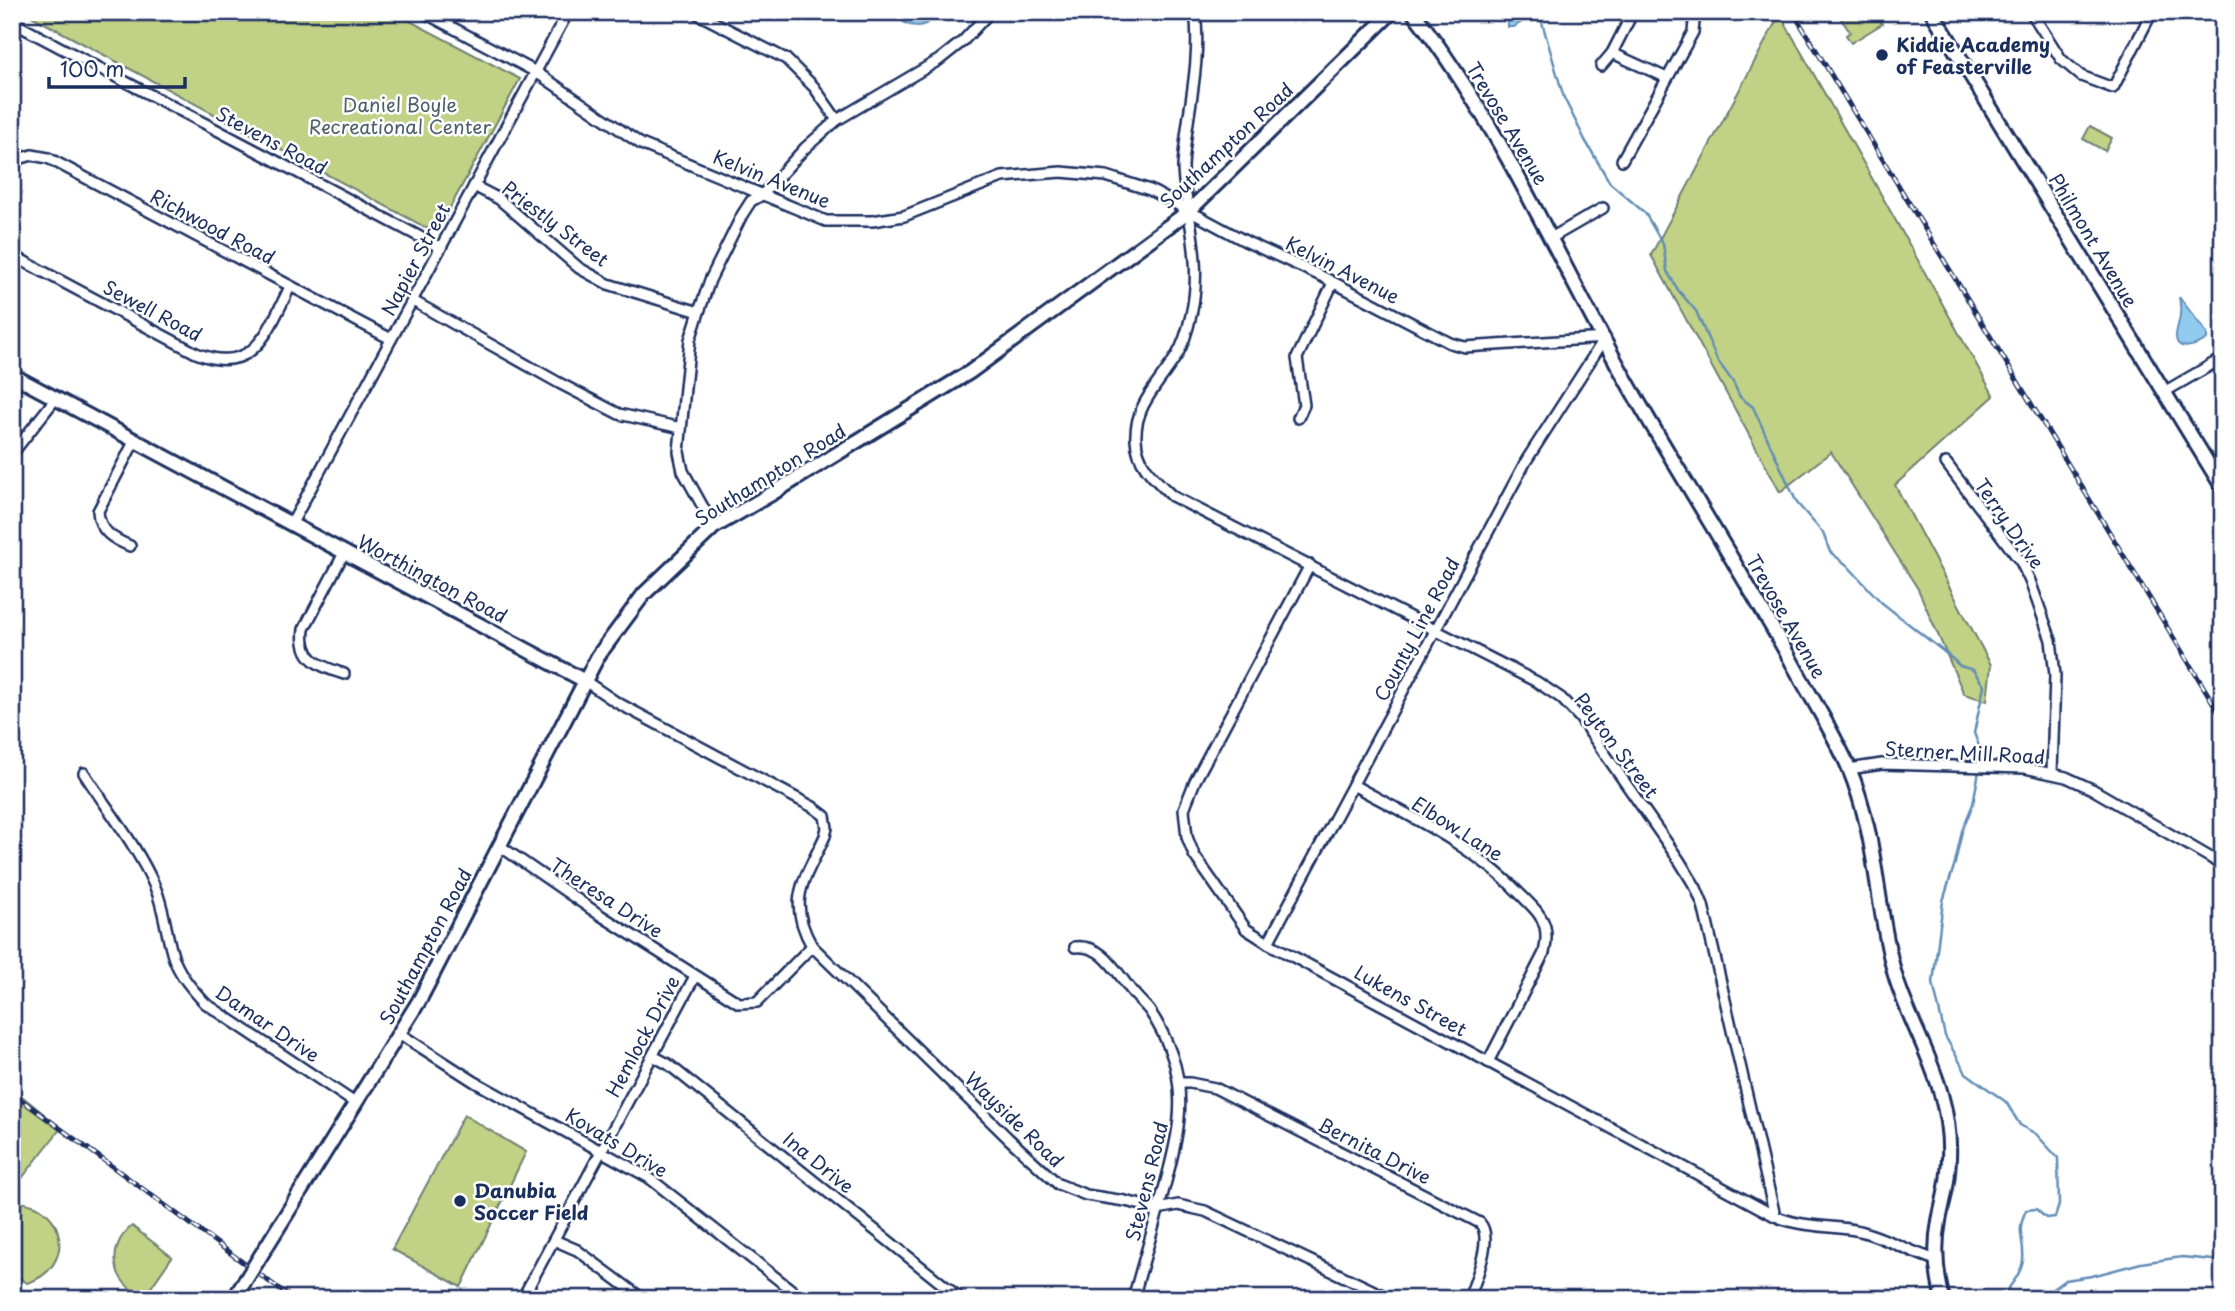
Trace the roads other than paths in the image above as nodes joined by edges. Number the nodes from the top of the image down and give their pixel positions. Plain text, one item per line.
1 (423, 12) edge
2 (568, 12) edge
3 (694, 12) edge
4 (990, 12) edge
5 (1195, 12) edge
6 (1392, 12) edge
7 (1413, 12) edge
8 (1633, 12) edge
9 (1695, 12) edge
10 (1931, 12) edge
11 (2031, 12) edge
12 (2152, 12) edge
13 (12, 22) edge
14 (1612, 53) junction
15 (1601, 66) dead end
16 (536, 72) junction
17 (1667, 78) junction
18 (837, 120) junction
19 (14, 160) edge
20 (1622, 160) dead end
21 (474, 186) junction
22 (762, 195) junction
23 (1603, 208) dead end
24 (1189, 211) junction
25 (1551, 237) junction
26 (441, 248) junction
27 (12, 255) edge
28 (1333, 283) junction
29 (290, 287) junction
30 (413, 301) junction
31 (699, 312) junction
32 (1605, 338) junction
33 (391, 339) junction
34 (2223, 358) edge
35 (12, 375) edge
36 (2164, 392) junction
37 (55, 398) junction
38 (1298, 418) dead end
39 (681, 428) junction
40 (135, 440) junction
41 (12, 454) edge
42 (1946, 463) dead end
43 (2223, 488) edge
44 (292, 523) junction
45 (714, 527) junction
46 (130, 546) dead end
47 (344, 553) junction
48 (1310, 565) junction
49 (1435, 630) junction
50 (344, 674) dead end
51 (585, 681) junction
52 (1849, 769) junction
53 (84, 773) dead end
54 (2052, 773) junction
55 (1353, 785) junction
56 (500, 846) junction
57 (2223, 867) edge
58 (1268, 943) junction
59 (812, 946) junction
60 (1075, 947) dead end
61 (695, 976) junction
62 (400, 1034) junction
63 (653, 1056) junction
64 (1488, 1062) junction
65 (1180, 1083) junction
66 (355, 1103) junction
67 (601, 1150) junction
68 (1158, 1209) junction
69 (1775, 1216) junction
70 (554, 1240) junction
71 (1936, 1259) junction
72 (237, 1294) edge
73 (522, 1299) edge
74 (643, 1299) edge
75 (803, 1299) edge
76 (961, 1299) edge
77 (1133, 1299) edge
78 (1391, 1299) edge
79 (1469, 1299) edge
80 (1943, 1299) edge

1 - 16 street, Kelvin Avenue
2 - 16 street, Napier Street
3 - 18 street
4 - 18 street
5 - 24 street
6 - 24 street, Southampton Road
7 - 25 street, Trevose Avenue
8 - 14 street
9 - 17 street
10 - 36 street, Philmont Avenue
11 - 12 street
13 - 26 street, Stevens Road
14 - 15 street
14 - 17 street
16 - 21 street, Napier Street
16 - 22 street, Kelvin Avenue
17 - 20 street
18 - 22 street
19 - 29 street, Richwood Road
21 - 26 street, Napier Street
21 - 31 street, Priestly Street
22 - 24 street, Kelvin Avenue
22 - 31 street
23 - 25 street
24 - 28 street, Kelvin Avenue
24 - 45 street, Southampton Road
24 - 48 street, Peyton Street
25 - 32 street, Trevose Avenue
26 - 30 street, Napier Street
27 - 29 street, Sewell Road
28 - 32 street, Kelvin Avenue
28 - 38 street
29 - 33 street, Richwood Road
30 - 33 street, Napier Street
30 - 39 street
31 - 39 street
32 - 49 street, County Line Road
32 - 52 street, Trevose Avenue
33 - 44 street, Napier Street
34 - 36 street
35 - 37 street, Worthington Road
36 - 43 street, Philmont Avenue
37 - 40 street, Worthington Road
37 - 41 street
39 - 45 street
40 - 44 street, Worthington Road
40 - 46 street
42 - 54 street, Terry Drive
44 - 47 street, Worthington Road
45 - 51 street, Southampton Road
47 - 50 street
47 - 51 street, Worthington Road
48 - 49 street, Peyton Street
48 - 58 street, Lukens Street
49 - 55 street, County Line Road
49 - 69 street, Peyton Street
51 - 56 street, Southampton Road
51 - 59 street, Worthington Road
52 - 54 street, Sterner Mill Road
52 - 71 street, Trevose Avenue
53 - 66 street, Damar Drive
54 - 57 street, Sterner Mill Road
55 - 58 street, County Line Road
55 - 64 street, Elbow Lane
56 - 61 street, Theresa Drive
56 - 62 street, Southampton Road
58 - 64 street, Lukens Street
59 - 61 street, Theresa Drive
59 - 68 street, Wayside Road
60 - 65 street, Stevens Road
61 - 63 street, Hemlock Drive
62 - 66 street, Southampton Road
62 - 67 street, Kovats Drive
63 - 67 street, Hemlock Drive
63 - 76 street, Ina Drive
64 - 69 street, Lukens Street
65 - 68 street, Stevens Road
65 - 79 street, Bernita Drive
66 - 72 street, Southampton Road, bridge
67 - 70 street, Hemlock Drive
67 - 75 street, Kovats Drive
68 - 77 street, Stevens Road
68 - 78 street, Wayside Road
69 - 71 street, Lukens Street
70 - 73 street, Hemlock Drive
70 - 74 street
71 - 80 street, Trevose Avenue

